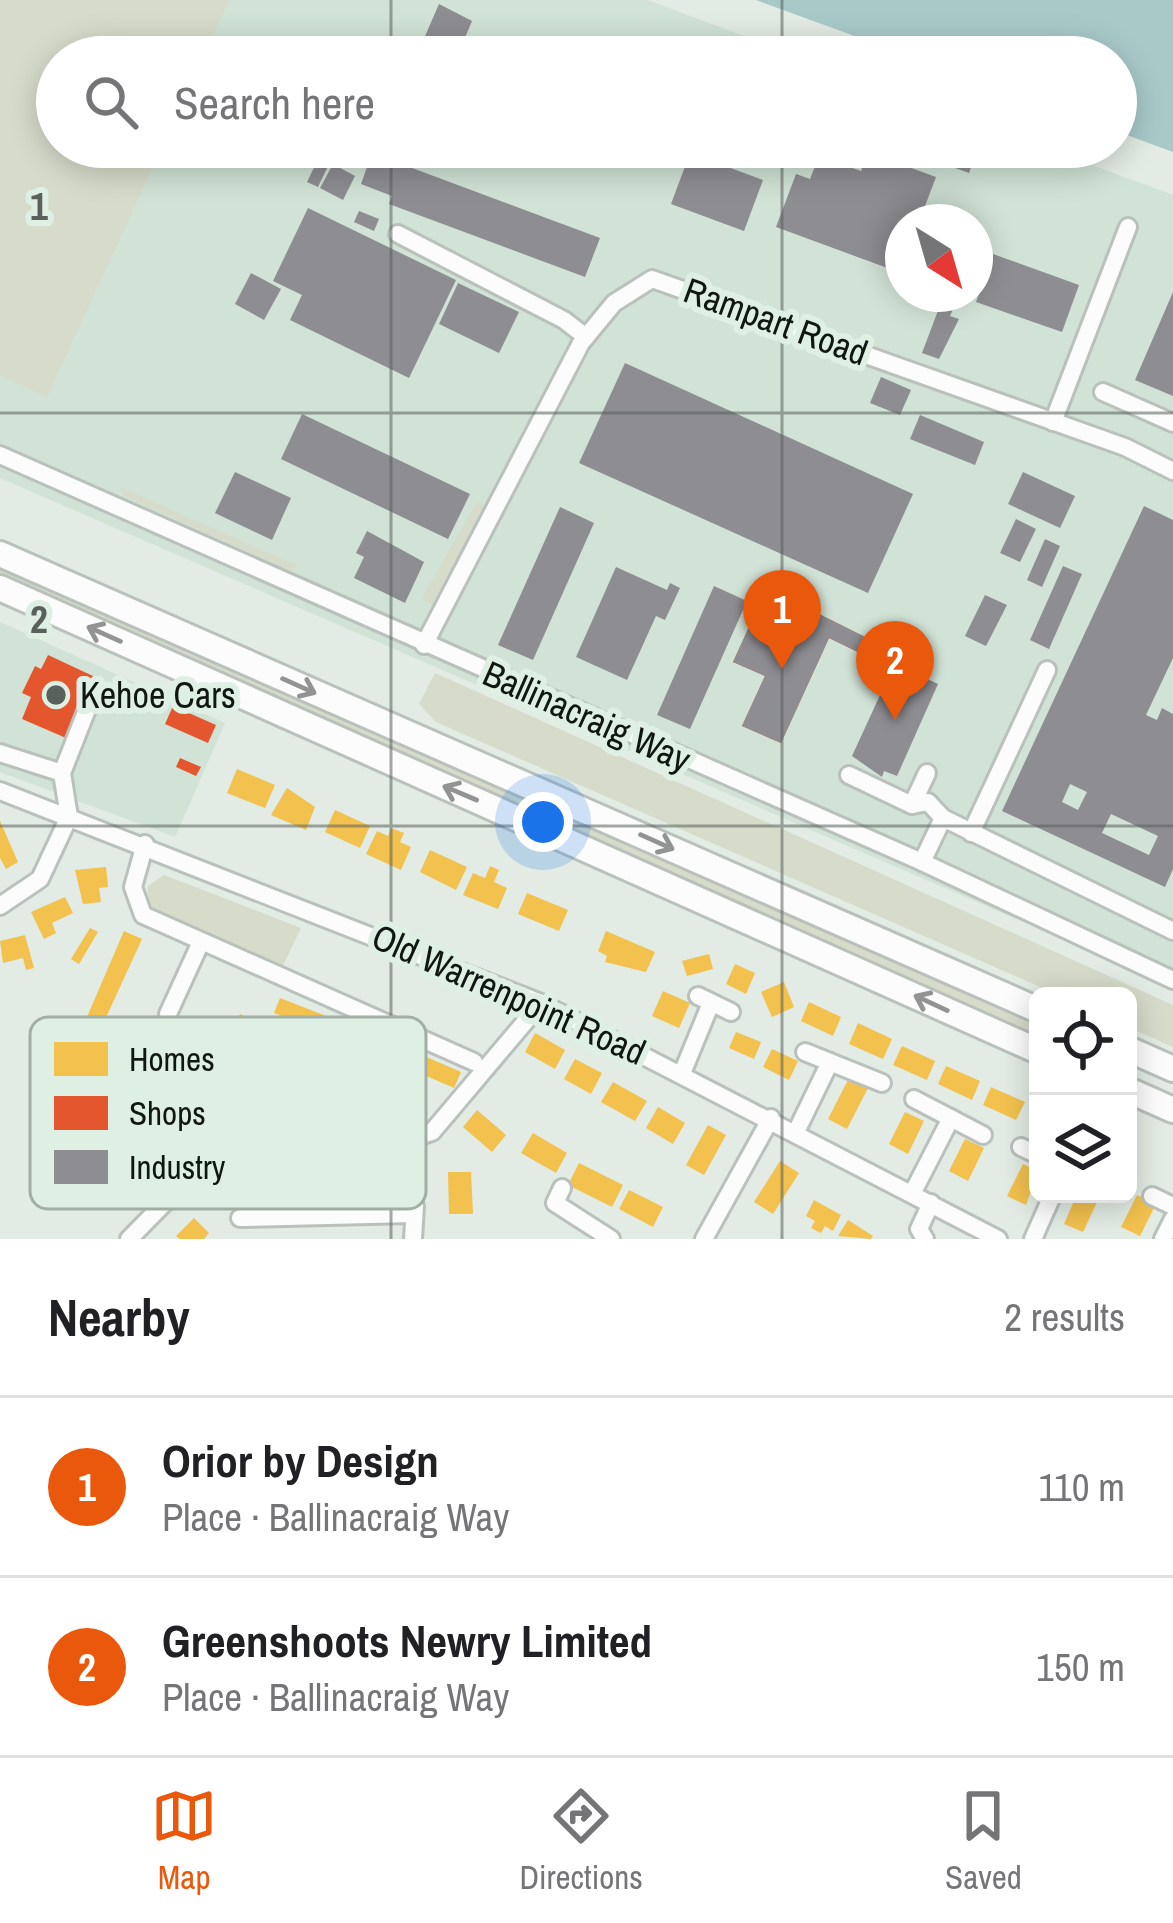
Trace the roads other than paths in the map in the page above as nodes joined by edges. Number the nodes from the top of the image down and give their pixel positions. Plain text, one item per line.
1 (1128, 227) dead end
2 (398, 234) dead end
3 (586, 337) junction
4 (1103, 392) dead end
5 (1053, 422) junction
6 (1173, 423) edge
7 (0, 455) edge
8 (1173, 471) edge
9 (0, 554) edge
10 (0, 588) edge
11 (424, 645) junction
12 (1047, 670) dead end
13 (88, 707) dead end
14 (0, 753) edge
15 (62, 772) junction
16 (927, 773) dead end
17 (849, 775) dead end
18 (0, 791) edge
19 (912, 805) junction
20 (69, 817) junction
21 (943, 818) junction
22 (971, 832) junction
23 (145, 844) junction
24 (922, 862) junction
25 (0, 906) edge
26 (1173, 931) edge
27 (200, 944) junction
28 (1173, 980) edge
29 (541, 1003) junction
30 (1029, 1006) edge
31 (731, 1012) dead end
32 (168, 1014) dead end
33 (370, 1017) edge
34 (426, 1041) edge
35 (1029, 1047) edge
36 (805, 1052) dead end
37 (1137, 1053) edge
38 (474, 1062) dead end
39 (830, 1062) junction
40 (1173, 1069) edge
41 (683, 1072) junction
42 (882, 1083) dead end
43 (1137, 1094) edge
44 (914, 1099) dead end
45 (1173, 1110) edge
46 (771, 1118) junction
47 (951, 1118) junction
48 (796, 1132) junction
49 (426, 1134) edge
50 (983, 1135) dead end
51 (562, 1188) dead end
52 (913, 1192) junction
53 (1151, 1196) dead end
54 (931, 1203) junction
55 (1050, 1203) edge
56 (1173, 1206) edge
57 (158, 1209) edge
58 (240, 1218) dead end
59 (1173, 1220) edge
60 (129, 1239) edge
61 (413, 1239) edge
62 (611, 1239) edge
63 (704, 1239) edge
64 (925, 1239) edge
65 (998, 1239) edge
66 (1033, 1239) edge
67 (1163, 1239) edge

1 - 5 street
2 - 3 street
3 - 5 street, Rampart Road
3 - 11 street, Rampart Road
4 - 6 street
5 - 8 street, Rampart Road
7 - 11 street, Ballinacraig Way
9 -> 30 highway
35 -> 10 highway
11 - 24 street, Ballinacraig Way
12 - 22 street
13 - 15 street
14 - 15 street
15 - 20 street
16 - 19 street
17 - 19 street
18 - 20 street, Old Warrenpoint Road
19 - 21 street
20 - 23 street, Old Warrenpoint Road
20 - 25 street
21 - 22 street
21 - 24 street
22 - 26 street
23 - 27 street
23 - 29 street, Old Warrenpoint Road
24 - 28 street, Ballinacraig Way
27 - 32 street
27 - 33 street
29 - 41 street, Old Warrenpoint Road
29 - 49 street
31 - 41 street
34 - 38 street
36 - 39 street
37 - 40 highway
39 - 42 street
39 - 48 street
41 - 46 street, Old Warrenpoint Road
43 - 45 highway
44 - 47 street
46 - 48 street, Old Warrenpoint Road
46 - 63 street
47 - 50 street
47 - 52 street
48 - 52 street, Old Warrenpoint Road
51 - 62 street
52 - 54 street, Old Warrenpoint Road
53 - 56 street
54 - 64 street
54 - 65 street, Old Warrenpoint Road
55 - 66 street
57 - 60 street
58 - 61 street
59 - 67 street

